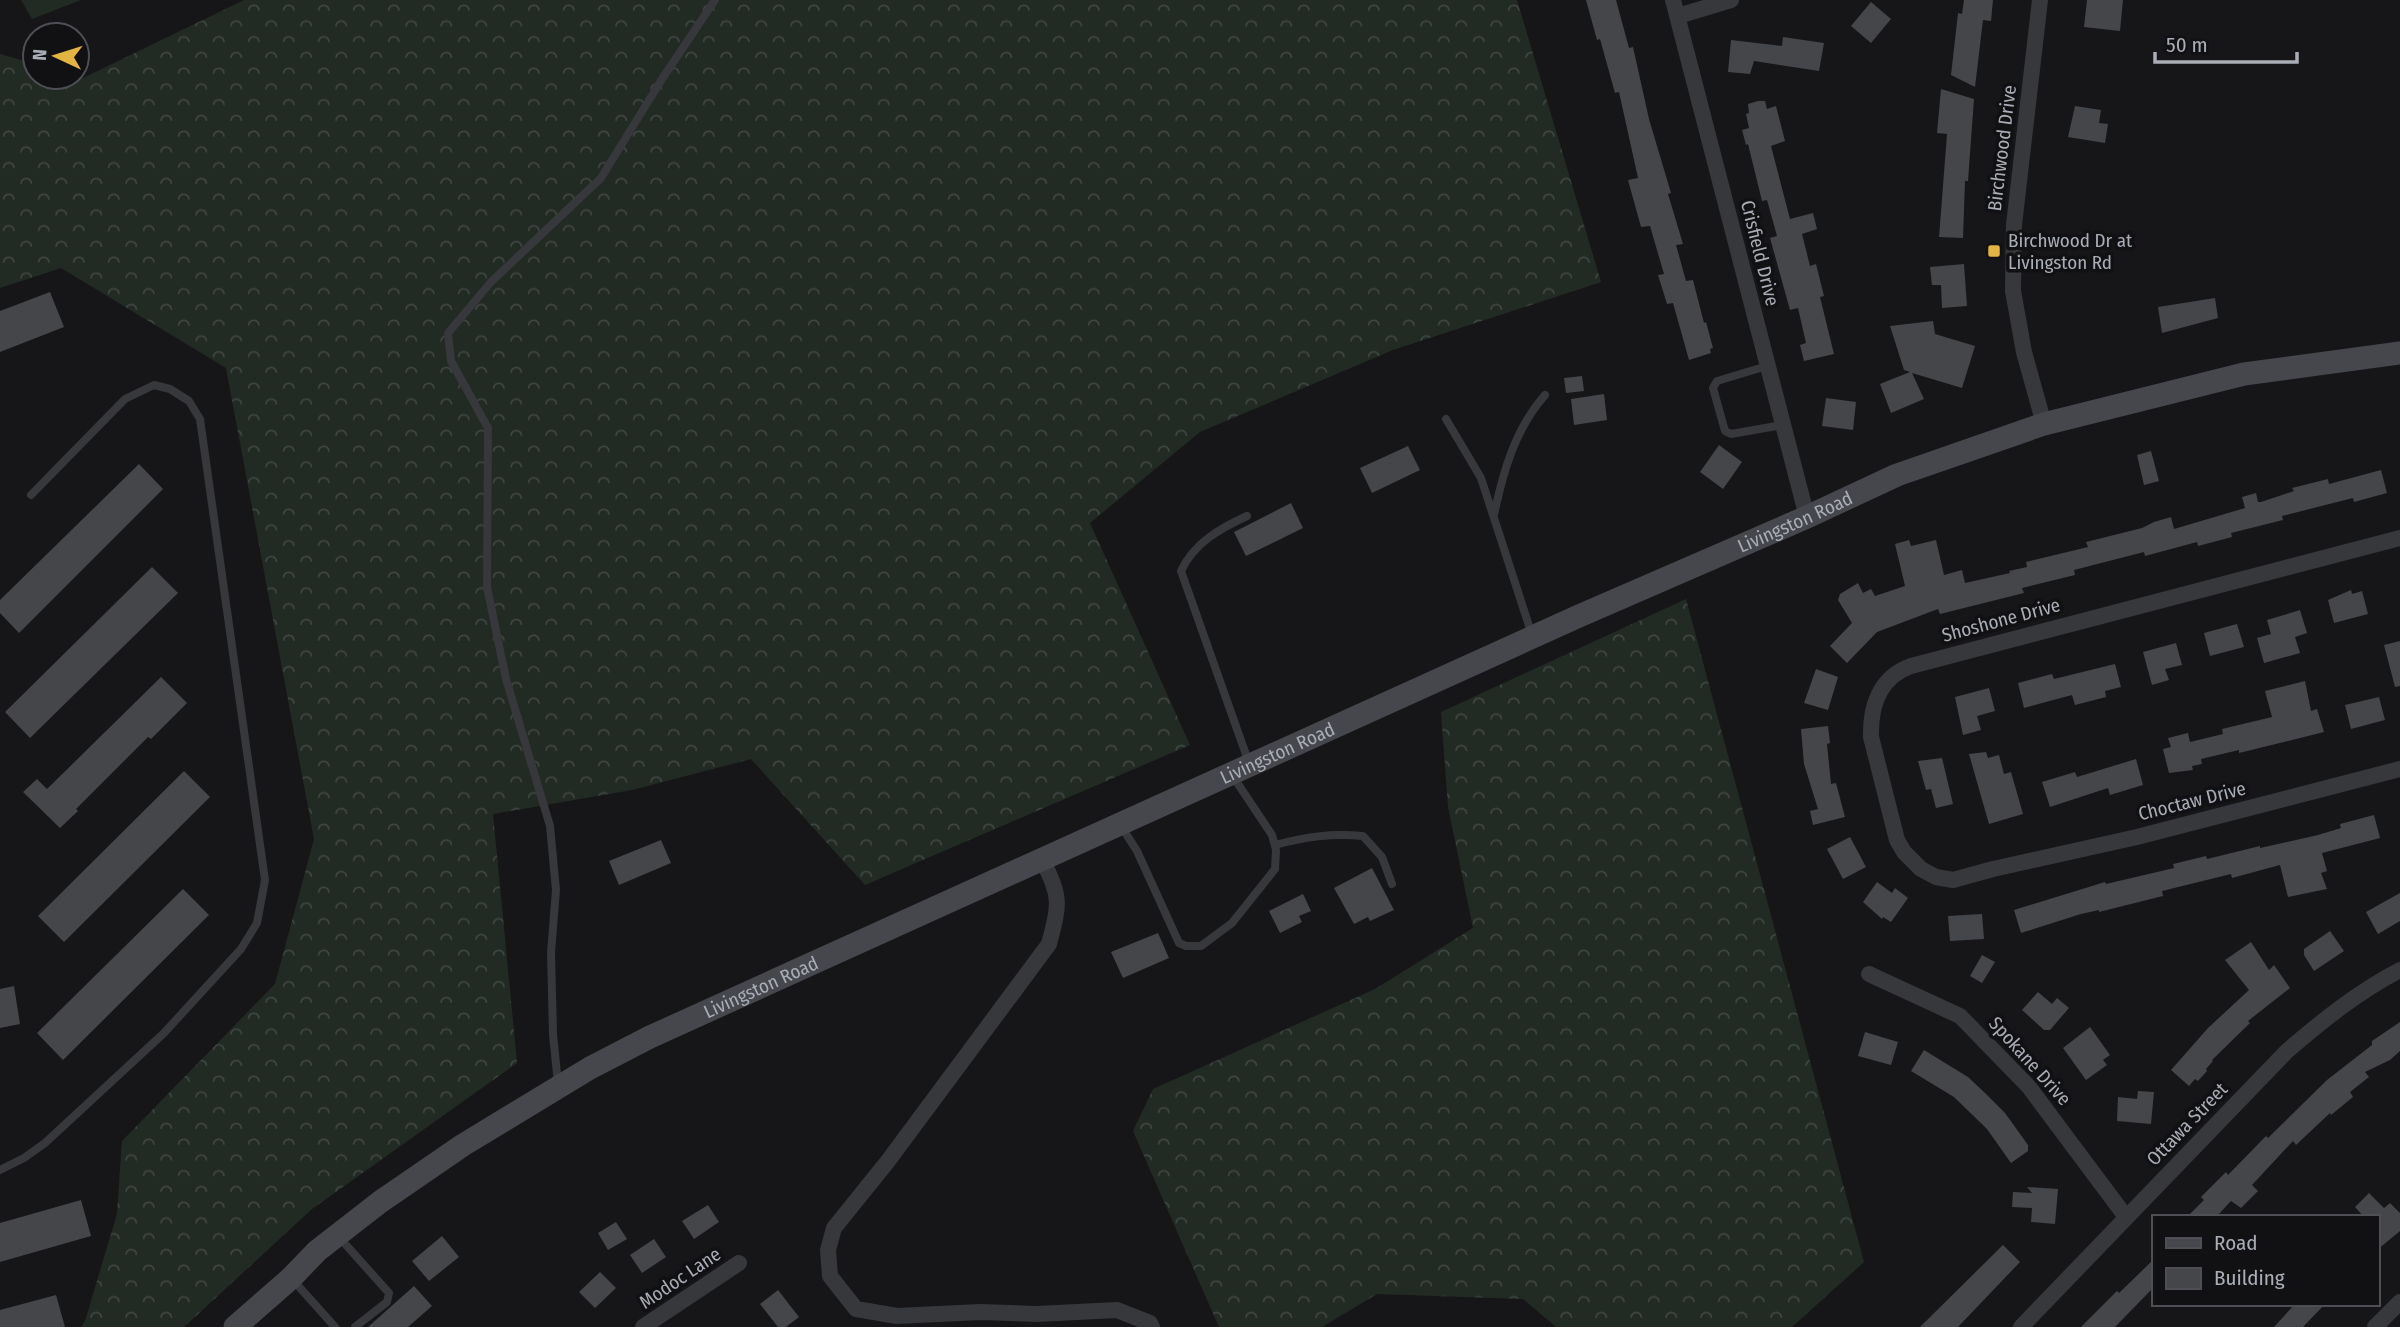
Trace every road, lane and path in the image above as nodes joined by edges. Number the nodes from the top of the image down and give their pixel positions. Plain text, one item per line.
1 (715, 0) edge
2 (1673, 0) edge
3 (1731, 0) edge
4 (2040, 0) edge
5 (1678, 16) junction
6 (2400, 353) edge
7 (1768, 366) junction
8 (1545, 395) dead end
9 (1446, 419) dead end
10 (2044, 424) junction
11 (1782, 425) junction
12 (31, 495) dead end
13 (1247, 516) dead end
14 (1807, 517) junction
15 (1494, 518) junction
16 (2400, 538) edge
17 (1533, 638) junction
18 (2400, 769) edge
19 (1241, 770) junction
20 (1119, 824) junction
21 (1275, 845) junction
22 (1041, 859) junction
23 (1993, 869) joint
24 (1392, 884) dead end
25 (2400, 970) edge
26 (1869, 974) dead end
27 (559, 1087) junction
28 (0, 1170) edge
29 (2126, 1217) junction
30 (338, 1236) junction
31 (739, 1263) dead end
32 (291, 1278) junction
33 (2400, 1302) edge
34 (1062, 1320) edge
35 (247, 1323) edge
36 (335, 1327) edge
37 (355, 1327) edge
38 (643, 1327) edge
39 (1152, 1327) edge
40 (2021, 1327) edge
41 (2375, 1327) edge

1 - 27 lane
2 - 5 street, Crisfield Drive
3 - 5 street
4 - 10 street, Birchwood Drive
5 - 7 street, Crisfield Drive
6 - 10 main road, Livingston Road
7 - 11 street, Crisfield Drive
7 - 11 lane
8 - 15 lane
9 - 15 lane
10 - 14 main road, Livingston Road
11 - 14 street, Crisfield Drive
12 - 28 lane
13 - 19 lane
14 - 17 main road, Livingston Road
15 - 17 lane
16 - 23 street, Shoshone Drive
17 - 19 main road, Livingston Road
18 - 23 street, Choctaw Drive
19 - 20 main road, Livingston Road
19 - 21 lane
20 - 21 lane
20 - 22 main road, Livingston Road
21 - 24 lane
22 - 27 main road, Livingston Road
22 - 34 street
25 - 29 street, Ottawa Street
26 - 29 street, Spokane Drive
27 - 30 main road, Livingston Road
29 - 40 street, Ottawa Street
30 - 32 main road, Livingston Road
30 - 37 lane
31 - 38 street, Modoc Lane
32 - 35 main road, Livingston Road
32 - 36 lane
33 - 41 street
34 - 39 street

